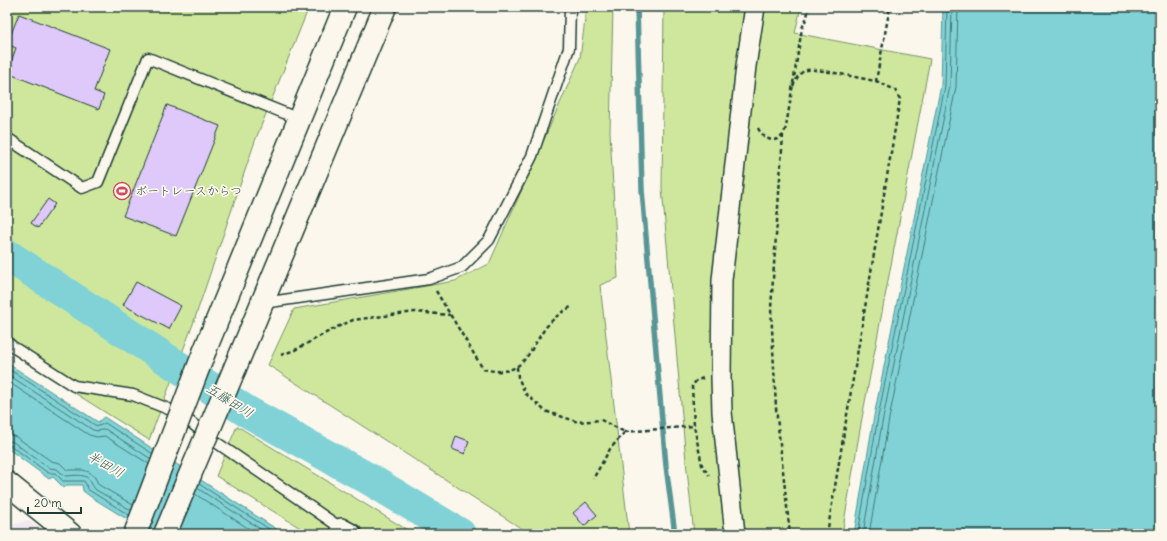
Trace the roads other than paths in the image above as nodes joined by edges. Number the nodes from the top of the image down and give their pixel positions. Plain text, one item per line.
1 (345, 7) edge
2 (385, 7) edge
3 (570, 7) edge
4 (755, 7) edge
5 (299, 119) junction
6 (7, 138) edge
7 (263, 303) junction
8 (7, 342) edge
9 (181, 414) junction
10 (207, 436) junction
11 (7, 482) edge
12 (346, 531) edge
13 (70, 534) edge
14 (135, 534) edge
15 (165, 534) edge
16 (735, 534) edge

1 - 5 street
2 - 7 street
3 - 7 lane
4 - 16 street
5 - 6 lane
5 - 9 street, bridge
7 - 10 street, bridge
8 - 9 lane
9 - 10 lane
9 - 14 street, bridge
10 - 12 lane
10 - 15 street, bridge
11 - 13 street

